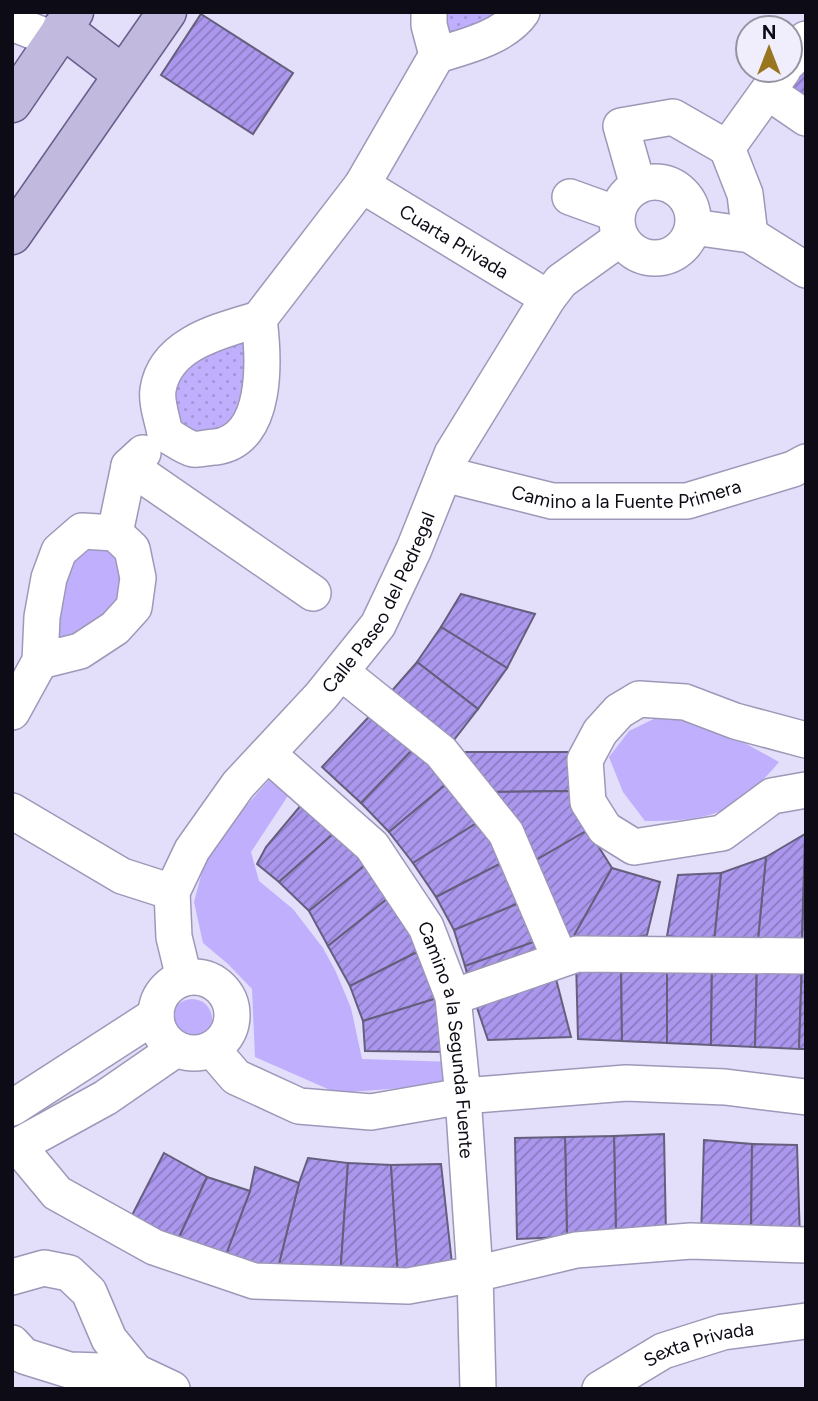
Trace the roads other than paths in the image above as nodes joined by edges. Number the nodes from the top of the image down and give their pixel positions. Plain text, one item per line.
1 (167, 12) edge
2 (429, 12) edge
3 (522, 12) edge
4 (12, 23) edge
5 (64, 23) edge
6 (437, 55) junction
7 (122, 74) junction
8 (774, 84) edge
9 (778, 84) edge
10 (12, 103) edge
11 (806, 118) edge
12 (727, 148) junction
13 (362, 185) junction
14 (638, 186) junction
15 (570, 197) dead end
16 (619, 226) junction
17 (693, 227) junction
18 (12, 235) edge
19 (750, 235) junction
20 (806, 270) edge
21 (548, 298) junction
22 (259, 319) junction
23 (165, 434) junction
24 (806, 462) edge
25 (129, 466) junction
26 (444, 474) junction
27 (115, 533) junction
28 (313, 593) dead end
29 (40, 661) junction
30 (341, 671) junction
31 (12, 712) edge
32 (806, 740) edge
33 (268, 754) junction
34 (806, 790) edge
35 (12, 811) edge
36 (173, 892) junction
37 (806, 956) edge
38 (560, 958) junction
39 (184, 978) junction
40 (453, 997) junction
41 (156, 1015) junction
42 (176, 1049) junction
43 (212, 1049) junction
44 (86, 1061) junction
45 (463, 1096) junction
46 (806, 1097) edge
47 (105, 1098) junction
48 (12, 1108) edge
49 (15, 1147) edge
50 (806, 1245) edge
51 (474, 1274) junction
52 (12, 1277) edge
53 (806, 1321) edge
54 (12, 1343) edge
55 (136, 1372) junction
56 (172, 1389) edge
57 (478, 1389) edge
58 (600, 1389) edge

1 - 7 main road
2 - 6 street
3 - 6 street
4 - 5 street
5 - 7 main road
5 - 10 main road
6 - 13 street
7 - 18 main road
8 - 12 street
9 - 11 street
12 - 14 street
12 - 19 street
13 - 21 street, Cuarta Privada
13 - 22 street
14 - 16 street
14 - 17 street
15 - 16 street
16 - 17 street
16 - 21 street, Calle Paseo del Pedregal
17 - 19 street
19 - 20 street
21 - 26 street, Calle Paseo del Pedregal
22 - 23 street
22 - 23 street
23 - 25 street
24 - 26 street, Camino a la Fuente Primera
25 - 27 street
25 - 28 street
26 - 30 street, Calle Paseo del Pedregal
27 - 29 street
27 - 29 street
29 - 31 street
30 - 33 street, Calle Paseo del Pedregal
30 - 38 street
32 - 34 street
33 - 36 street, Calle Paseo del Pedregal
33 - 40 street, Camino a la Segunda Fuente
35 - 36 street
36 - 39 street, Calle Paseo del Pedregal
37 - 38 street
38 - 40 street
39 - 41 street
39 - 43 street
40 - 45 street, Camino a la Segunda Fuente
41 - 42 street
41 - 44 street
42 - 43 street
42 - 47 street
43 - 45 street
44 - 47 street
44 - 48 street
45 - 46 street
45 - 51 street, Camino a la Segunda Fuente
47 - 49 street
49 - 51 street
50 - 51 street
51 - 57 street, Camino a la Segunda Fuente
52 - 55 street
53 - 58 street, Sexta Privada
54 - 55 street
55 - 56 street

